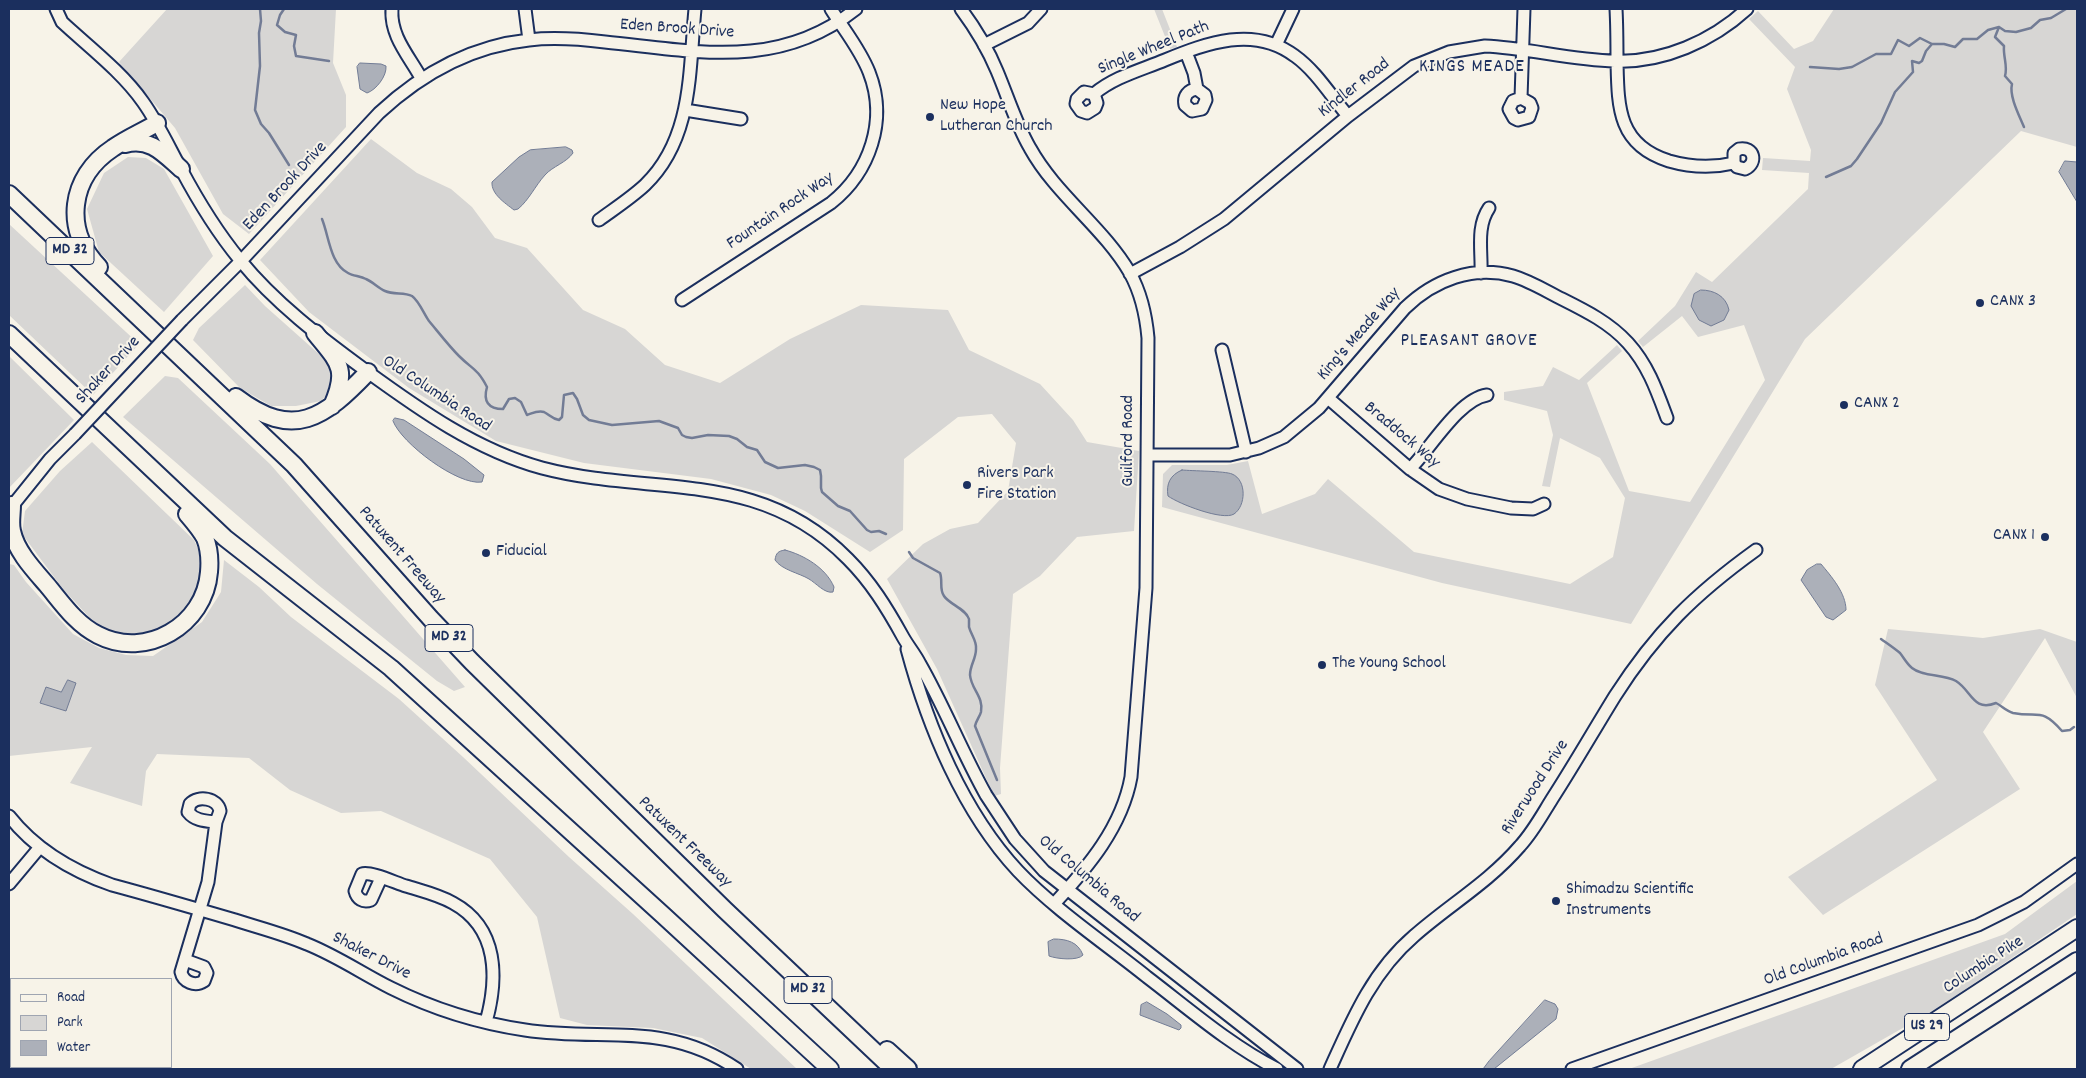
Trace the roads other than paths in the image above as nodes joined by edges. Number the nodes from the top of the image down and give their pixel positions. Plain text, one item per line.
1 (45, 9) edge
2 (56, 9) edge
3 (392, 9) edge
4 (525, 9) edge
5 (695, 9) edge
6 (831, 9) edge
7 (856, 9) edge
8 (961, 9) edge
9 (1041, 9) edge
10 (1293, 9) edge
11 (1524, 9) edge
12 (1616, 9) edge
13 (1747, 9) edge
14 (839, 21) junction
15 (529, 40) junction
16 (984, 45) junction
17 (1276, 45) junction
18 (691, 50) junction
19 (1523, 50) junction
20 (1186, 52) junction
21 (1617, 62) junction
22 (421, 78) junction
23 (1197, 89) dead end
24 (1094, 94) dead end
25 (1521, 98) dead end
26 (684, 110) junction
27 (1348, 116) junction
28 (740, 119) dead end
29 (157, 123) junction
30 (113, 148) junction
31 (1734, 163) dead end
32 (181, 169) junction
33 (9, 194) edge
34 (1489, 208) dead end
35 (599, 220) dead end
36 (241, 261) junction
37 (1481, 272) junction
38 (1130, 274) junction
39 (682, 300) dead end
40 (131, 308) junction
41 (315, 333) junction
42 (9, 334) edge
43 (9, 348) edge
44 (1222, 350) dead end
45 (182, 357) junction
46 (368, 372) junction
47 (1486, 395) dead end
48 (1328, 398) junction
49 (331, 408) junction
50 (89, 412) junction
51 (1667, 418) dead end
52 (124, 443) junction
53 (1246, 452) junction
54 (1148, 455) junction
55 (1410, 469) junction
56 (1544, 504) dead end
57 (10, 507) edge
58 (1756, 550) dead end
59 (9, 551) edge
60 (35, 571) junction
61 (904, 638) junction
62 (9, 816) edge
63 (216, 822) dead end
64 (40, 847) junction
65 (2077, 864) edge
66 (381, 878) dead end
67 (9, 884) edge
68 (1067, 890) junction
69 (1054, 904) junction
70 (200, 909) junction
71 (725, 910) junction
72 (664, 916) junction
73 (2077, 928) edge
74 (185, 960) dead end
75 (2077, 960) edge
76 (1991, 985) junction
77 (2007, 1006) junction
78 (486, 1022) junction
79 (737, 1069) edge
80 (815, 1069) edge
81 (830, 1069) edge
82 (893, 1069) edge
83 (908, 1069) edge
84 (1277, 1069) edge
85 (1297, 1069) edge
86 (1330, 1069) edge
87 (1572, 1069) edge
88 (1850, 1069) edge
89 (1862, 1069) edge
90 (1910, 1069) edge
91 (1926, 1069) edge

1 - 2 street, Old Columbia Road
2 - 29 street, Old Columbia Road
3 - 22 street
4 - 15 street
5 - 18 street
6 - 14 street, Fountain Rock Way
7 - 14 street, Eden Brook Drive
8 - 16 street, Guilford Road
9 - 16 street
10 - 17 street
11 - 19 street
12 - 21 street
13 - 21 street, Kindler Road
14 - 18 street, Eden Brook Drive
14 - 39 street, Fountain Rock Way
15 - 18 street, Eden Brook Drive
15 - 22 street, Eden Brook Drive
16 - 38 street, Guilford Road
17 - 20 street, Single Wheel Path
17 - 27 street, Single Wheel Path
18 - 26 street
19 - 21 street, Kindler Road
19 - 25 street
19 - 27 street, Kindler Road
20 - 23 street
20 - 24 street, Single Wheel Path
21 - 31 street
22 - 36 street, Eden Brook Drive
26 - 28 street
26 - 35 street
27 - 38 street, Kindler Road
29 - 30 highway
29 - 32 street, Old Columbia Road
30 - 32 highway
30 - 40 highway
32 - 36 street, Old Columbia Road
33 - 40 highway, Patuxent Freeway / MD 32
34 - 37 street
36 - 41 street, Old Columbia Road
36 - 57 street, Shaker Drive, bridge
37 - 48 street, King's Meade Way
37 - 51 street, King's Meade Way
38 - 54 street, Guilford Road
40 - 45 highway, Patuxent Freeway / MD 32
41 - 46 street, Old Columbia Road
41 - 49 highway
42 - 50 highway, MD 32
43 - 50 highway
44 - 53 street
45 - 49 highway
45 - 71 highway, Patuxent Freeway / MD 32
46 - 49 highway
46 - 61 street, Old Columbia Road
47 - 55 street
48 - 53 street, King's Meade Way
48 - 55 street, Braddock Way
50 - 52 highway, MD 32
52 - 60 highway
52 - 72 highway, MD 32
53 - 54 street, King's Meade Way
54 - 68 street, Guilford Road
55 - 56 street, Braddock Way
57 - 60 highway
58 - 86 street, Riverwood Drive
59 - 60 highway
61 - 68 street, Old Columbia Road
61 - 69 street, Old Columbia Road
62 - 64 street, Shaker Drive
63 - 70 street
64 - 67 street
64 - 70 street, Shaker Drive
65 - 87 street, Old Columbia Road
66 - 78 street
68 - 69 street, Guilford Road
68 - 85 street, Old Columbia Road
69 - 84 street, Old Columbia Road
70 - 74 street
70 - 78 street, Shaker Drive
71 - 82 highway, Patuxent Freeway / MD 32
71 - 83 highway
72 - 80 highway
72 - 81 highway, MD 32
73 - 76 highway, Columbia Pike / US 29
75 - 77 highway, US 29
76 - 88 highway
76 - 89 highway, Columbia Pike / US 29
77 - 90 highway, US 29
77 - 91 highway
78 - 79 street, Shaker Drive

